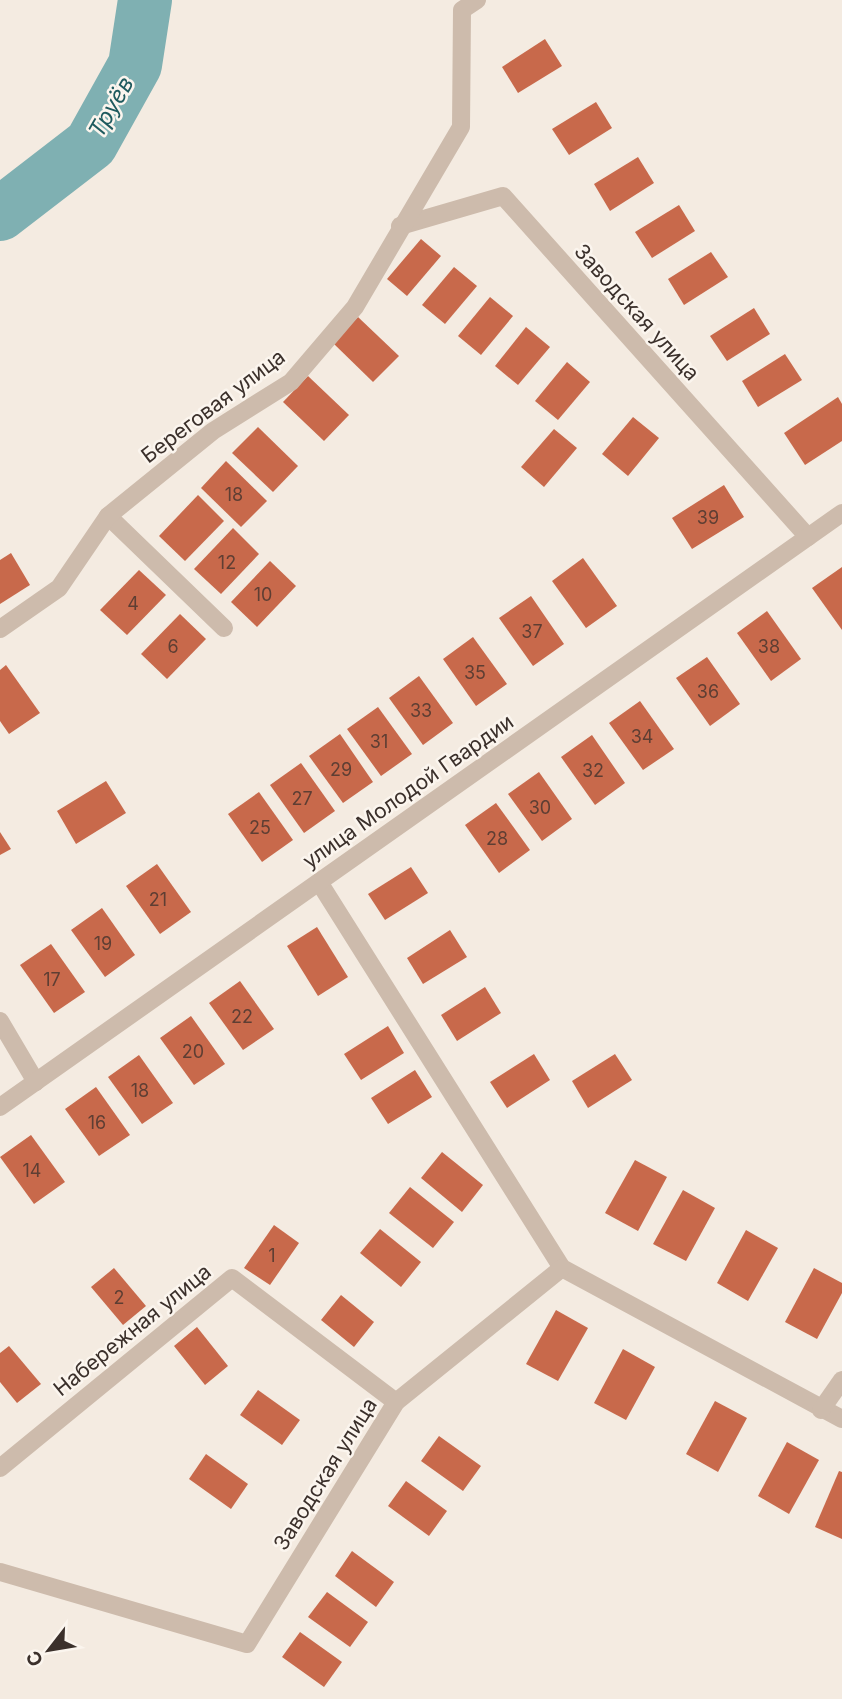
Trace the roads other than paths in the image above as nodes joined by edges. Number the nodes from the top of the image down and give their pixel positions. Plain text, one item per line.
1 (477, 0) edge
2 (400, 226) junction
3 (842, 513) edge
4 (108, 516) junction
5 (808, 537) junction
6 (224, 628) dead end
7 (0, 629) edge
8 (320, 882) junction
9 (0, 1021) edge
10 (36, 1082) junction
11 (0, 1107) edge
12 (562, 1268) junction
13 (842, 1380) edge
14 (396, 1402) junction
15 (821, 1410) junction
16 (842, 1419) edge
17 (0, 1468) edge
18 (0, 1572) edge

1 - 2 street, Береговая улица
2 - 4 street, Береговая улица
2 - 5 street, Заводская улица
3 - 5 street, улица Молодой Гвардии
4 - 6 street
4 - 7 street, Береговая улица
5 - 8 street, улица Молодой Гвардии
8 - 10 street, улица Молодой Гвардии
8 - 12 street
9 - 10 street
10 - 11 street, улица Молодой Гвардии
12 - 14 street, Заводская улица
12 - 15 street
13 - 15 street
14 - 17 street, Набережная улица
14 - 18 street, Заводская улица
15 - 16 street

